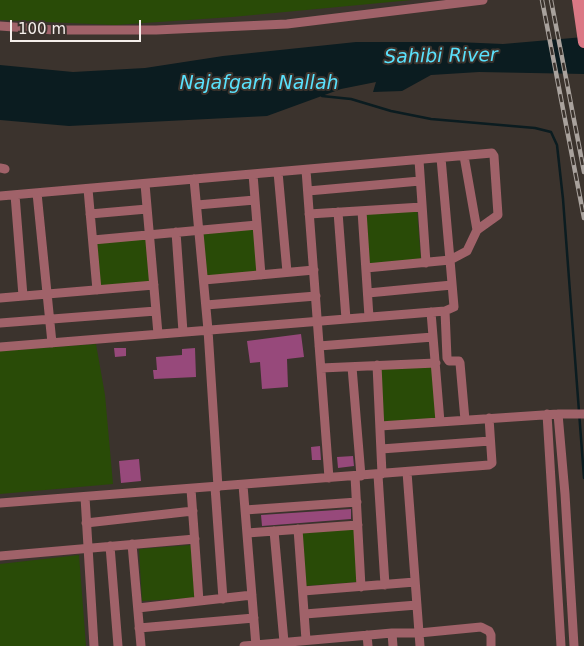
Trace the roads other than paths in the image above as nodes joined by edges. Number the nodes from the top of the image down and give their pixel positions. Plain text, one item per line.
1 (483, 0) edge
2 (578, 0) edge
3 (0, 26) edge
4 (584, 42) edge
5 (464, 156) junction
6 (441, 158) junction
7 (419, 160) junction
8 (306, 170) junction
9 (278, 172) junction
10 (253, 174) junction
11 (194, 179) junction
12 (420, 181) junction
13 (145, 184) junction
14 (88, 188) junction
15 (308, 191) junction
16 (37, 193) junction
17 (15, 195) junction
18 (0, 196) edge
19 (255, 200) junction
20 (197, 205) junction
21 (422, 206) junction
22 (147, 209) junction
23 (362, 211) junction
24 (338, 212) junction
25 (90, 214) junction
26 (309, 214) junction
27 (257, 225) junction
28 (199, 230) junction
29 (477, 230) junction
30 (176, 232) junction
31 (149, 235) junction
32 (93, 240) junction
33 (450, 260) junction
34 (426, 263) junction
35 (366, 268) junction
36 (314, 270) junction
37 (287, 272) junction
38 (261, 275) junction
39 (204, 280) junction
40 (154, 285) junction
41 (452, 286) junction
42 (97, 290) junction
43 (368, 293) junction
44 (47, 294) junction
45 (23, 296) junction
46 (316, 296) junction
47 (0, 298) edge
48 (206, 305) junction
49 (156, 311) junction
50 (445, 311) junction
51 (431, 312) junction
52 (370, 317) junction
53 (50, 319) junction
54 (346, 319) junction
55 (318, 321) junction
56 (0, 322) edge
57 (208, 330) junction
58 (183, 332) junction
59 (158, 334) junction
60 (433, 337) junction
61 (52, 343) junction
62 (319, 346) junction
63 (0, 347) edge
64 (436, 363) junction
65 (377, 366) junction
66 (352, 367) junction
67 (321, 368) junction
68 (562, 413) junction
69 (546, 414) junction
70 (584, 414) edge
71 (489, 418) junction
72 (465, 420) junction
73 (440, 422) junction
74 (380, 426) junction
75 (490, 441) junction
76 (381, 449) junction
77 (407, 472) junction
78 (380, 474) junction
79 (358, 476) junction
80 (329, 478) junction
81 (243, 485) junction
82 (216, 487) junction
83 (191, 488) junction
84 (85, 497) junction
85 (356, 502) junction
86 (0, 503) edge
87 (245, 510) junction
88 (193, 511) junction
89 (86, 522) junction
90 (358, 525) junction
91 (298, 529) junction
92 (274, 531) junction
93 (247, 533) junction
94 (195, 539) junction
95 (132, 544) junction
96 (110, 546) junction
97 (88, 548) junction
98 (0, 556) edge
99 (415, 582) junction
100 (385, 585) junction
101 (361, 587) junction
102 (303, 591) junction
103 (252, 595) junction
104 (223, 599) junction
105 (199, 601) junction
106 (416, 605) junction
107 (138, 608) junction
108 (305, 614) junction
109 (254, 618) junction
110 (139, 628) junction
111 (392, 633) junction
112 (419, 633) junction
113 (367, 635) junction
114 (306, 640) junction
115 (284, 642) junction
116 (94, 646) edge
117 (118, 646) edge
118 (141, 646) edge
119 (244, 646) edge
120 (256, 646) edge
121 (368, 646) edge
122 (393, 646) edge
123 (420, 646) edge
124 (491, 646) edge
125 (561, 646) edge
126 (574, 646) edge

1 - 3 street
2 - 4 main road
5 - 6 street
5 - 29 street
5 - 29 street
6 - 7 street
6 - 33 street
7 - 8 street
7 - 12 street
8 - 9 street
8 - 15 street
9 - 10 street
9 - 37 street
10 - 11 street
10 - 19 street
11 - 13 street
11 - 20 street
12 - 15 street
12 - 21 street
13 - 14 street
13 - 22 street
14 - 16 street
14 - 25 street
15 - 26 street
16 - 17 street
16 - 44 street
17 - 18 street
17 - 45 street
19 - 20 street
19 - 27 street
20 - 28 street
21 - 23 street
21 - 34 street
22 - 25 street
22 - 31 street
23 - 24 street
23 - 35 street
24 - 26 street
24 - 54 street
25 - 32 street
26 - 36 street
27 - 28 street
27 - 38 street
28 - 30 street
28 - 39 street
29 - 33 street
30 - 31 street
30 - 58 street
31 - 32 street
31 - 40 street
32 - 42 street
33 - 34 street
33 - 41 street
34 - 35 street
35 - 43 street
36 - 37 street
36 - 46 street
37 - 38 street
38 - 39 street
39 - 48 street
40 - 42 street
40 - 49 street
41 - 43 street
41 - 50 street
42 - 44 street
43 - 52 street
44 - 45 street
44 - 53 street
45 - 47 street
46 - 48 street
46 - 55 street
48 - 57 street
49 - 53 street
49 - 59 street
50 - 51 street
50 - 72 street
51 - 52 street
51 - 60 street
52 - 54 street
53 - 56 street
53 - 61 street
54 - 55 street
55 - 57 street
55 - 62 street
57 - 58 street
57 - 82 street
58 - 59 street
59 - 61 street
60 - 62 street
60 - 64 street
61 - 63 street
62 - 67 street
64 - 65 street
64 - 73 street
65 - 66 street
65 - 74 street
66 - 67 street
66 - 79 street
67 - 80 street
68 - 69 street
68 - 70 street
68 - 126 street
69 - 71 street
69 - 125 street
71 - 72 street
71 - 75 street
72 - 73 street
73 - 74 street
74 - 76 street
75 - 76 street
75 - 77 street
76 - 78 street
77 - 78 street
77 - 99 street
78 - 79 street
78 - 100 street
79 - 80 street
79 - 85 street
80 - 81 street
81 - 82 street
81 - 87 street
82 - 83 street
82 - 104 street
83 - 84 street
83 - 88 street
84 - 86 street
84 - 89 street
85 - 87 street
85 - 90 street
87 - 93 street
88 - 89 street
88 - 94 street
89 - 97 street
90 - 91 street
90 - 101 street
91 - 92 street
91 - 102 street
92 - 93 street
92 - 115 street
93 - 103 street
94 - 95 street
94 - 105 street
95 - 96 street
95 - 107 street
96 - 97 street
96 - 117 street
97 - 98 street
97 - 116 street
99 - 100 street
99 - 106 street
100 - 101 street
101 - 102 street
102 - 108 street
103 - 104 street
103 - 109 street
104 - 105 street
105 - 107 street
106 - 108 street
106 - 112 street
107 - 110 street
108 - 114 street
109 - 110 street
109 - 120 street
110 - 118 street
111 - 112 street
111 - 113 street
111 - 122 street
112 - 123 street
112 - 124 street
113 - 114 street
113 - 121 street
114 - 115 street
115 - 120 street
119 - 120 street

